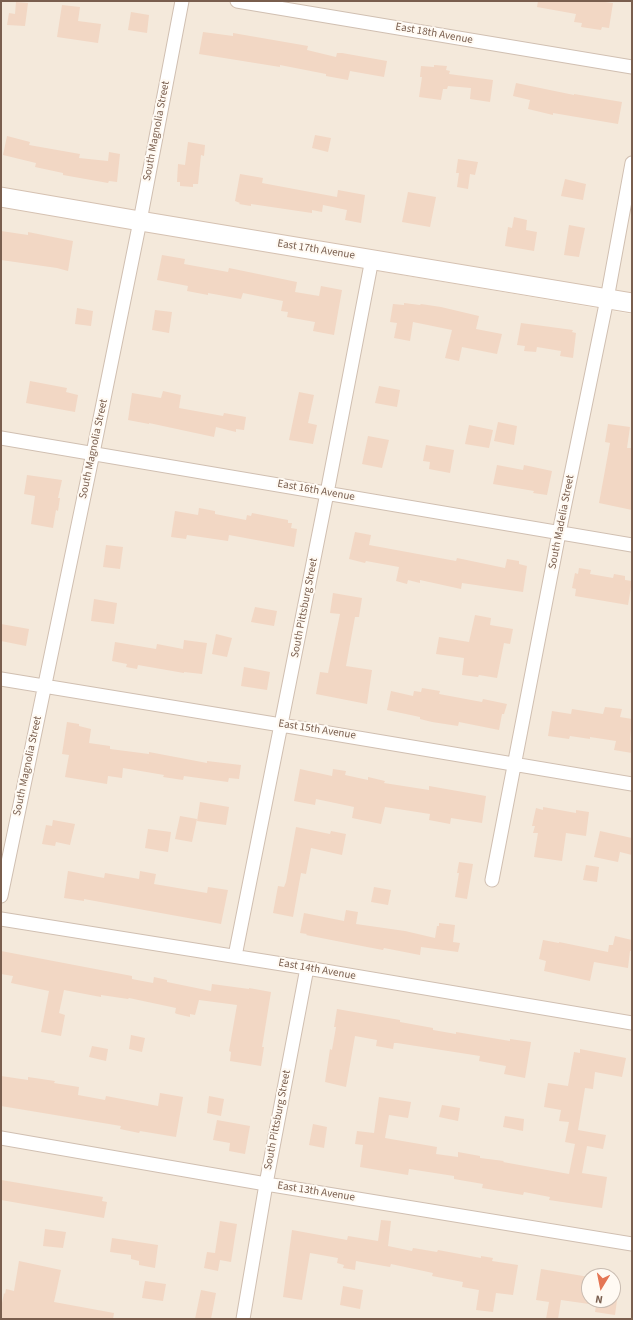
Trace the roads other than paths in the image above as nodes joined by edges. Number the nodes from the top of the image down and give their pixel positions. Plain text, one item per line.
1 (182, 1) edge
2 (237, 1) edge
3 (632, 67) edge
4 (632, 163) edge
5 (1, 197) edge
6 (140, 221) junction
7 (372, 259) junction
8 (607, 298) junction
9 (632, 303) edge
10 (1, 438) edge
11 (93, 453) junction
12 (328, 493) junction
13 (559, 533) junction
14 (632, 545) edge
15 (1, 679) edge
16 (45, 686) junction
17 (281, 724) junction
18 (514, 764) junction
19 (632, 784) edge
20 (492, 880) dead end
21 (1, 896) edge
22 (1, 919) edge
23 (235, 956) junction
24 (307, 968) junction
25 (632, 1023) edge
26 (1, 1138) edge
27 (266, 1184) junction
28 (632, 1244) edge
29 (243, 1319) edge

1 - 6 street, South Magnolia Street
2 - 3 street, East 18th Avenue
4 - 8 street, South Madelia Street
5 - 6 street, East 17th Avenue
6 - 7 street, East 17th Avenue
6 - 11 street, South Magnolia Street
7 - 8 street, East 17th Avenue
7 - 12 street, South Pittsburg Street
8 - 9 street, East 17th Avenue
8 - 13 street, South Madelia Street
10 - 11 street, East 16th Avenue
11 - 12 street, East 16th Avenue
11 - 16 street, South Magnolia Street
12 - 13 street, East 16th Avenue
12 - 17 street, South Pittsburg Street
13 - 14 street, East 16th Avenue
13 - 18 street, South Madelia Street
15 - 16 street, East 15th Avenue
16 - 17 street, East 15th Avenue
16 - 21 street, South Magnolia Street
17 - 18 street, East 15th Avenue
17 - 23 street, South Pittsburg Street
18 - 19 street, East 15th Avenue
18 - 20 street, South Madelia Street
22 - 23 street, East 14th Avenue
23 - 24 street, East 14th Avenue
24 - 25 street, East 14th Avenue
24 - 27 street, South Pittsburg Street
26 - 27 street, East 13th Avenue
27 - 28 street, East 13th Avenue
27 - 29 street, South Pittsburg Street

